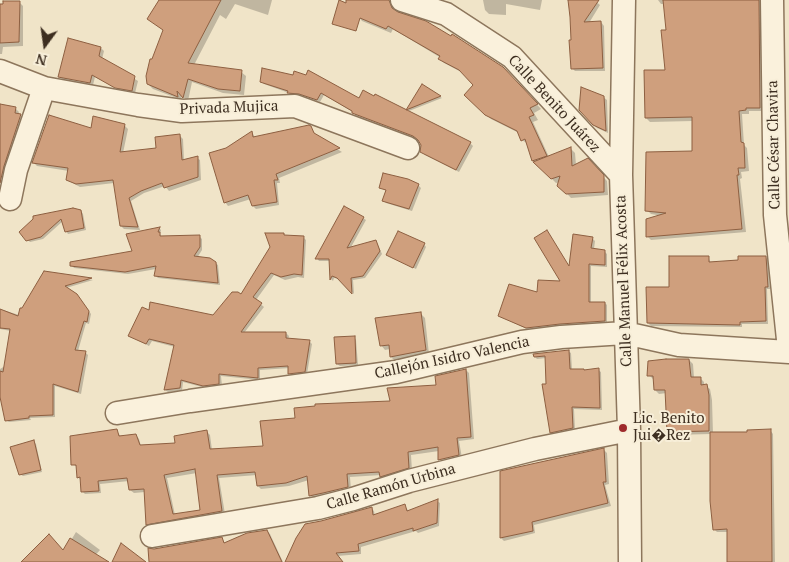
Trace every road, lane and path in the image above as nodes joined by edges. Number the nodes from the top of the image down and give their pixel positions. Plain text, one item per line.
1 (402, 0) edge
2 (624, 0) edge
3 (772, 0) edge
4 (0, 71) edge
5 (44, 88) junction
6 (408, 148) dead end
7 (621, 175) junction
8 (10, 198) dead end
9 (625, 332) junction
10 (789, 350) edge
11 (117, 413) dead end
12 (629, 430) junction
13 (152, 536) dead end
14 (630, 562) edge

1 - 7 street, Calle Benito Juárez
2 - 7 street, Calle Manuel Félix Acosta
3 - 10 street, Calle César Chavira
4 - 5 street, Privada Mujica
5 - 6 street, Privada Mujica
5 - 8 street
7 - 9 street, Calle Manuel Félix Acosta
9 - 10 street, Callejón Isidro Valencia
9 - 11 street, Callejón Isidro Valencia
9 - 12 street, Calle Manuel Félix Acosta
12 - 13 street, Calle Ramón Urbina
12 - 14 street, Calle Manuel Félix Acosta

